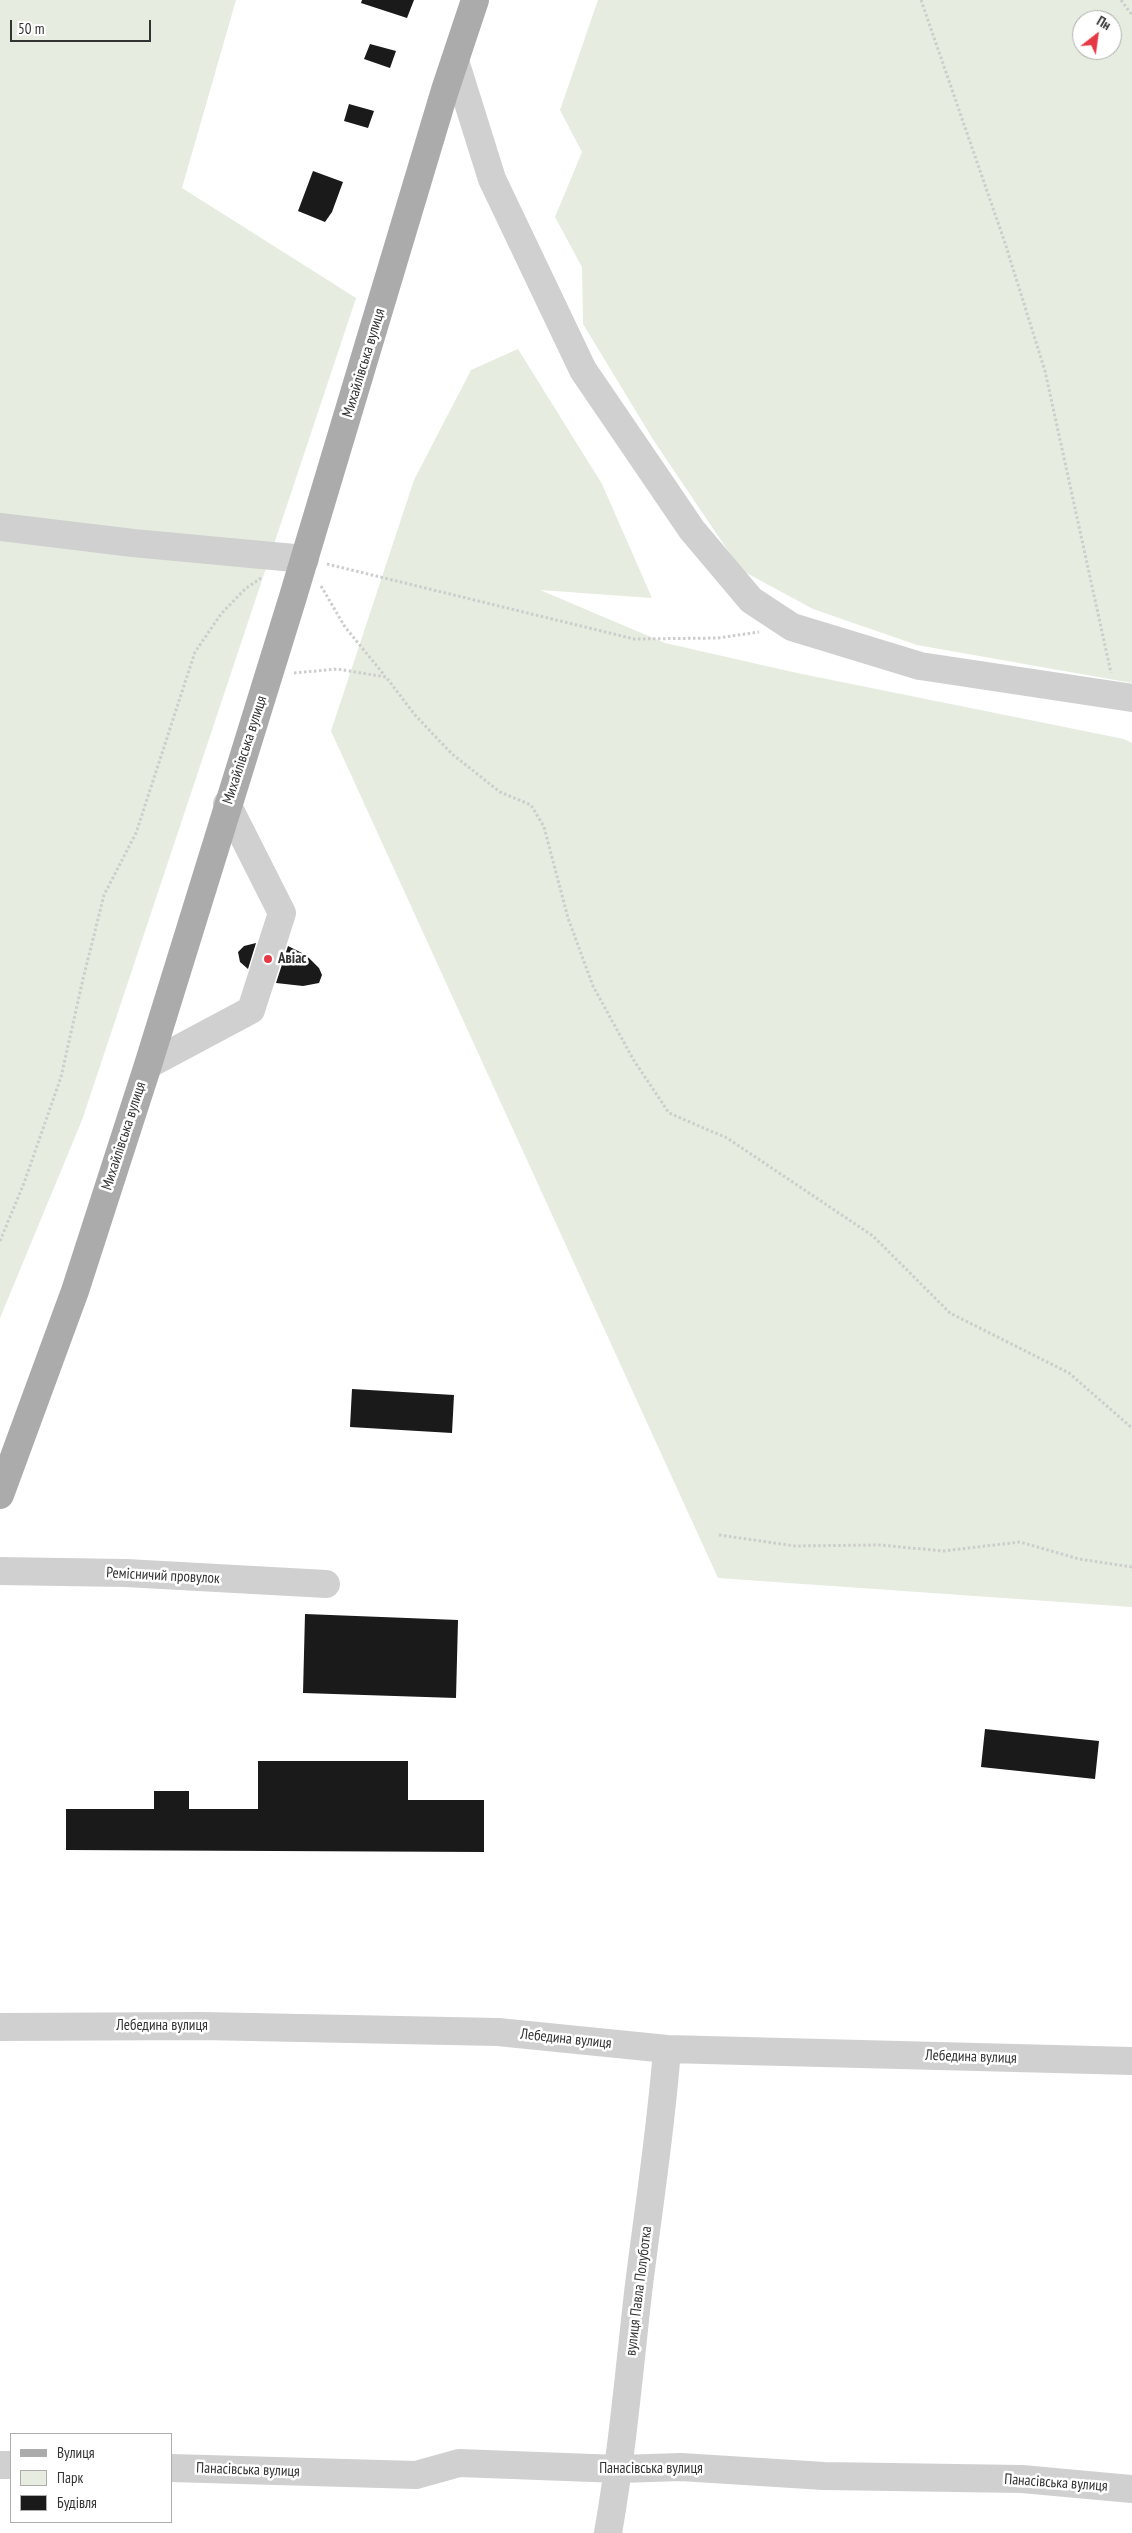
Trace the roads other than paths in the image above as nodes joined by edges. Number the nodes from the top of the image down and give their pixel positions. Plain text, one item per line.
1 (475, 0) edge
2 (455, 61) junction
3 (0, 527) edge
4 (297, 558) junction
5 (1124, 696) edge
6 (227, 804) junction
7 (148, 1064) junction
8 (0, 1495) edge
9 (0, 1571) edge
10 (326, 1584) dead end
11 (0, 2027) edge
12 (667, 2049) junction
13 (1132, 2061) edge
14 (172, 2468) edge
15 (620, 2469) junction
16 (1132, 2489) edge
17 (608, 2533) edge

1 - 2 main road, Михайлівська вулиця
2 - 4 main road, Михайлівська вулиця
2 - 5 street
3 - 4 street
4 - 6 main road, Михайлівська вулиця
6 - 7 main road, Михайлівська вулиця
6 - 7 street
7 - 8 main road, Михайлівська вулиця
9 - 10 street, Ремісничий провулок
11 - 12 street, Лебедина вулиця
12 - 13 street, Лебедина вулиця
12 - 15 street, вулиця Павла Полуботка
14 - 15 street, Панасівська вулиця
15 - 16 street, Панасівська вулиця
15 - 17 street, вулиця Павла Полуботка

